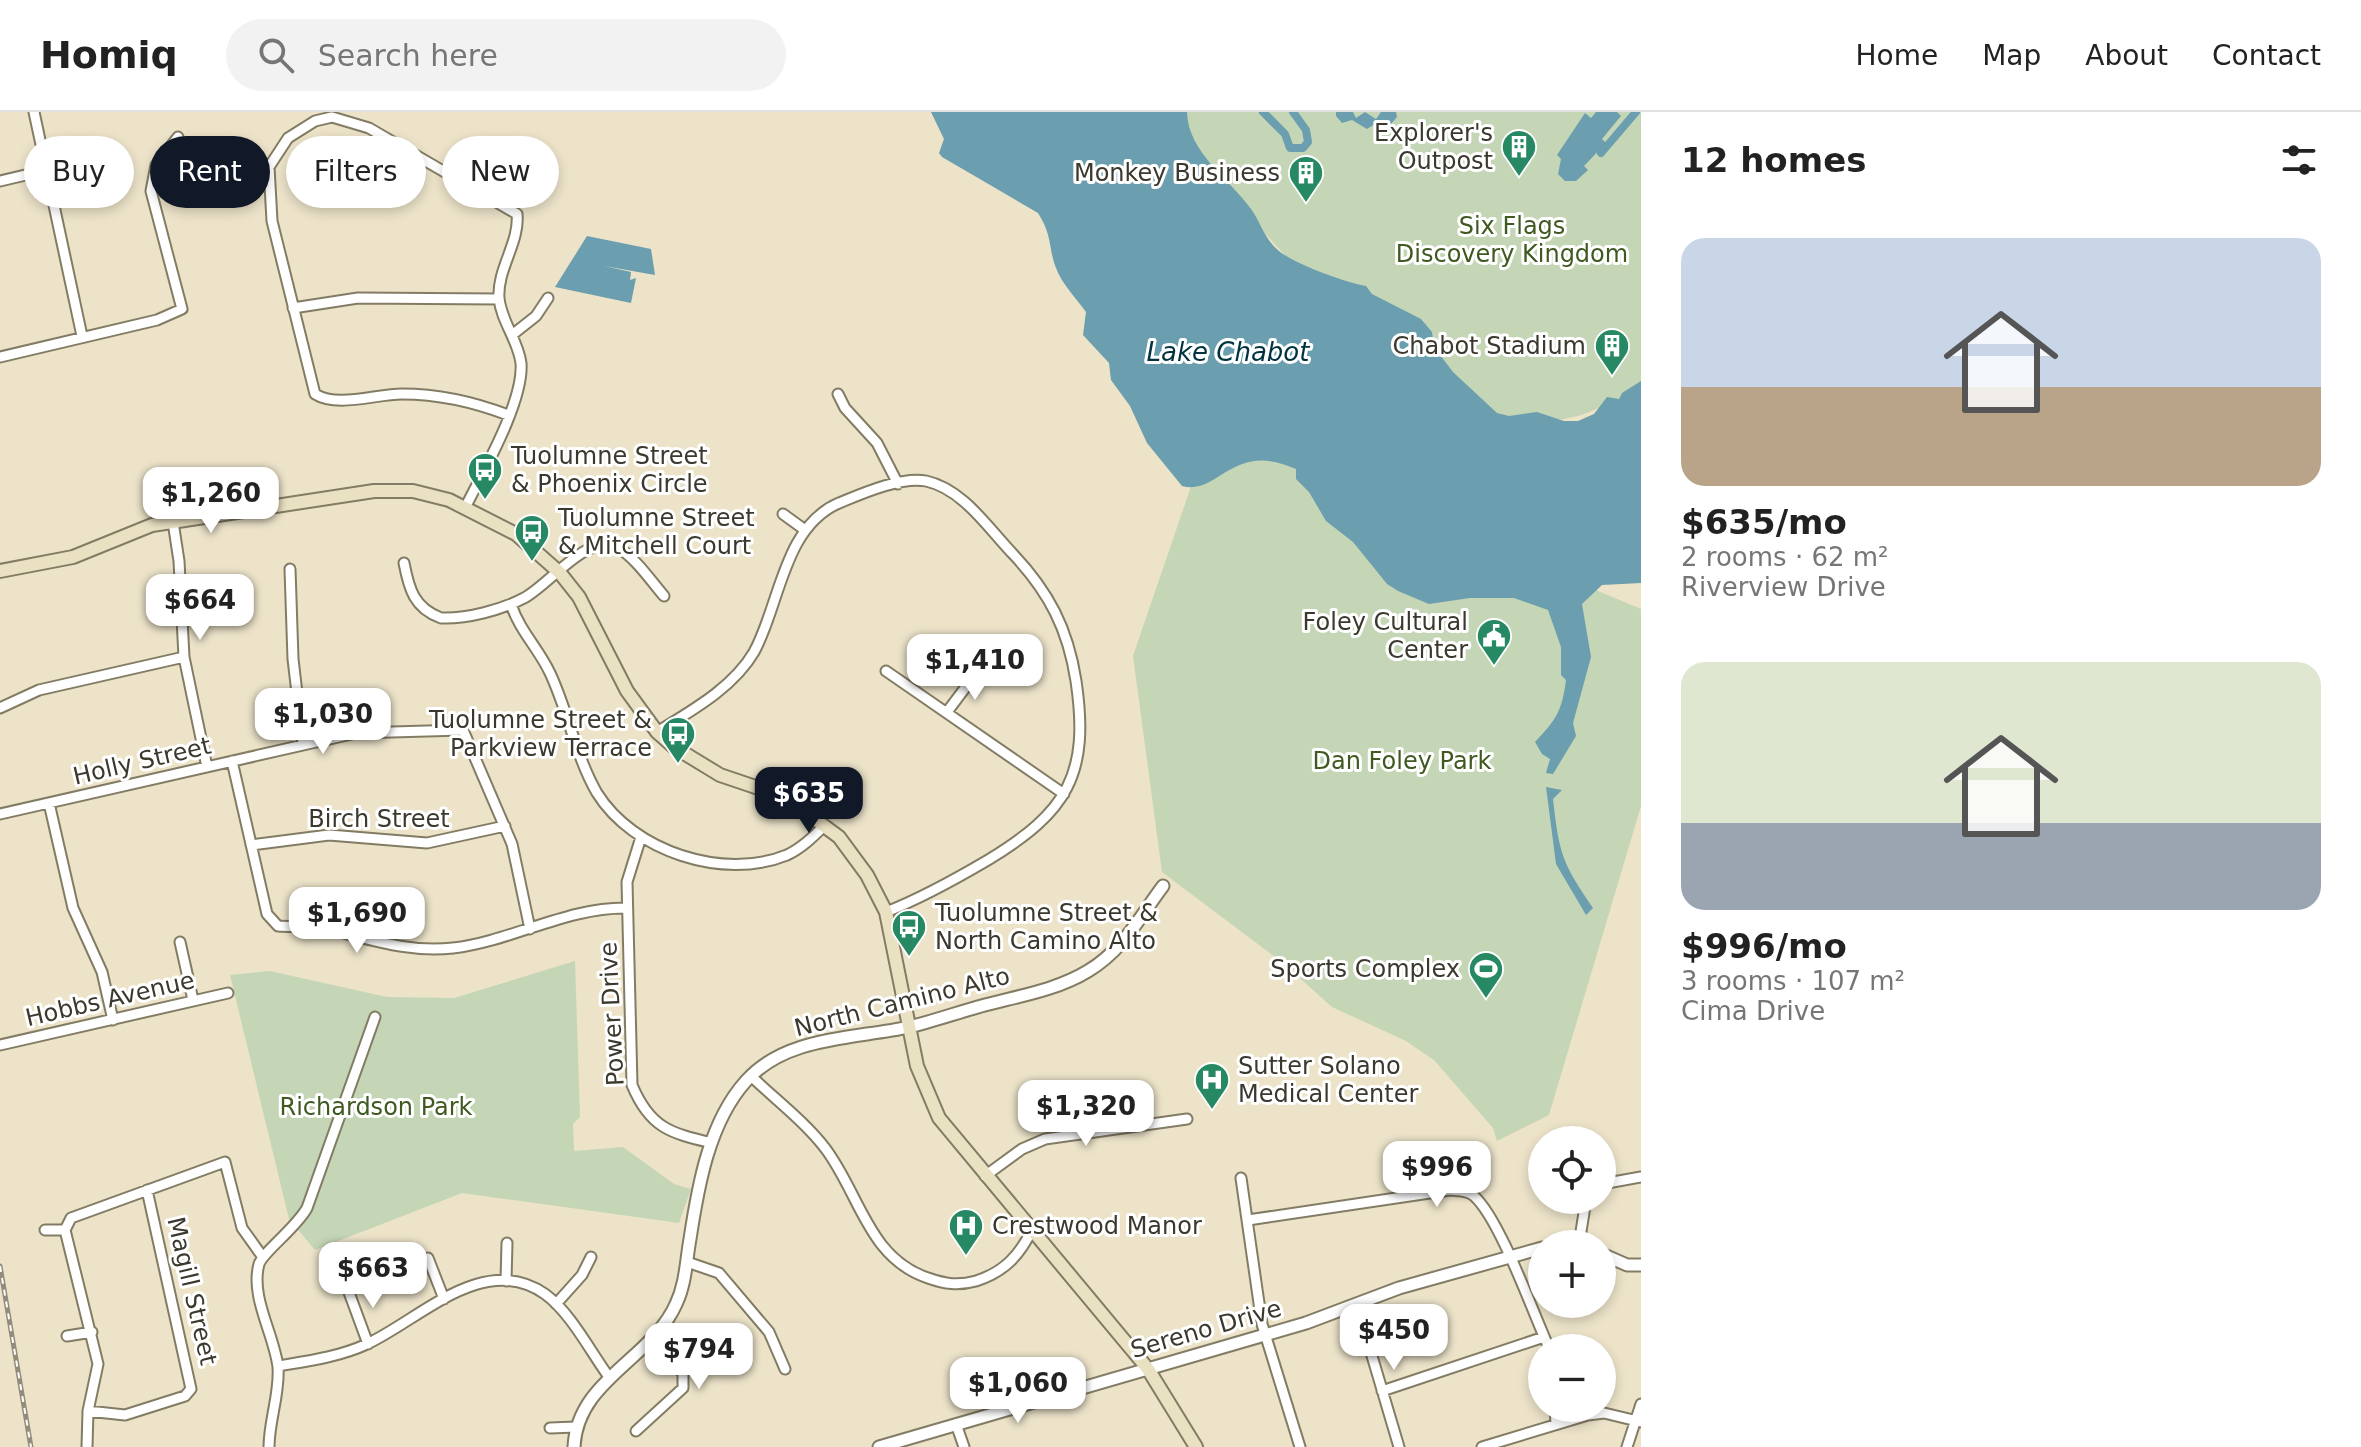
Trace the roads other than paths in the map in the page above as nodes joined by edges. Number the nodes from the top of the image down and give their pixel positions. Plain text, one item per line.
1 (34, 112) edge
2 (39, 136) edge
3 (24, 175) edge
4 (0, 181) edge
5 (55, 208) edge
6 (156, 208) edge
7 (548, 298) dead end
8 (499, 299) junction
9 (293, 308) junction
10 (512, 335) junction
11 (82, 336) junction
12 (0, 357) edge
13 (838, 394) dead end
14 (508, 415) junction
15 (898, 484) junction
16 (466, 506) junction
17 (783, 514) dead end
18 (173, 522) junction
19 (805, 530) junction
20 (404, 563) dead end
21 (290, 569) dead end
22 (0, 571) edge
23 (560, 573) junction
24 (664, 596) dead end
25 (511, 604) junction
26 (184, 657) junction
27 (886, 671) dead end
28 (977, 672) dead end
29 (0, 708) edge
30 (947, 712) junction
31 (657, 732) junction
32 (303, 744) junction
33 (232, 761) junction
34 (207, 767) junction
35 (1064, 794) junction
36 (49, 803) junction
37 (0, 814) edge
38 (825, 825) junction
39 (505, 826) junction
40 (641, 837) junction
41 (251, 845) junction
42 (1163, 886) dead end
43 (627, 908) junction
44 (886, 912) junction
45 (530, 929) junction
46 (180, 942) dead end
47 (228, 993) dead end
48 (193, 1000) junction
49 (375, 1017) dead end
50 (113, 1020) junction
51 (908, 1027) junction
52 (0, 1045) edge
53 (751, 1076) junction
54 (1187, 1119) dead end
55 (712, 1143) junction
56 (985, 1176) junction
57 (1641, 1177) edge
58 (1241, 1178) dead end
59 (1616, 1181) edge
60 (147, 1190) junction
61 (1248, 1220) junction
62 (45, 1230) dead end
63 (65, 1230) junction
64 (1032, 1230) junction
65 (507, 1243) dead end
66 (1528, 1252) edge
67 (262, 1256) junction
68 (591, 1257) dead end
69 (428, 1258) dead end
70 (1510, 1258) junction
71 (1616, 1260) edge
72 (687, 1262) junction
73 (1641, 1265) edge
74 (506, 1281) junction
75 (347, 1287) dead end
76 (444, 1299) junction
77 (1361, 1302) junction
78 (556, 1304) junction
79 (92, 1332) junction
80 (1268, 1334) junction
81 (1543, 1334) edge
82 (67, 1336) dead end
83 (655, 1337) junction
84 (1528, 1342) edge
85 (368, 1344) junction
86 (278, 1366) junction
87 (785, 1369) dead end
88 (1148, 1369) junction
89 (609, 1377) junction
90 (1382, 1391) junction
91 (1641, 1404) edge
92 (88, 1411) junction
93 (1638, 1421) edge
94 (956, 1424) junction
95 (1556, 1424) joint
96 (576, 1427) junction
97 (550, 1428) dead end
98 (636, 1431) dead end
99 (87, 1447) edge
100 (269, 1447) edge
101 (574, 1447) edge
102 (879, 1447) edge
103 (964, 1447) edge
104 (1196, 1447) edge
105 (1300, 1447) edge
106 (1399, 1447) edge
107 (1482, 1447) edge
108 (1627, 1447) edge

1 - 2 street
3 - 4 street
5 - 11 street
6 - 11 street
7 - 10 street
8 - 9 street
8 - 9 street
8 - 10 street
9 - 14 street
10 - 14 street
11 - 12 street
13 - 15 street
14 - 16 street
15 - 19 street
15 - 35 street
16 - 18 main road
16 - 23 main road
17 - 19 street
18 - 22 main road
18 - 26 street
19 - 31 street
20 - 25 street
21 - 32 street
23 - 24 street
23 - 25 street
23 - 31 main road
25 - 40 street
26 - 29 street
26 - 34 street
27 - 30 street
28 - 30 street
30 - 35 street
31 - 38 main road
32 - 33 street, Holly Street
32 - 39 street, Holly Street
33 - 34 street, Holly Street
33 - 41 street
34 - 36 street, Holly Street
35 - 44 street
36 - 37 street, Holly Street
36 - 50 street
38 - 40 street
38 - 44 main road
39 - 41 street, Birch Street
39 - 45 street, Holly Street
40 - 43 street, Power Drive
41 - 45 street
42 - 51 street, North Camino Alto
43 - 45 street
43 - 55 street, Power Drive
44 - 51 main road
46 - 48 street
47 - 48 street, Hobbs Avenue
48 - 50 street, Hobbs Avenue
49 - 67 street
50 - 52 street, Hobbs Avenue
51 - 53 street, North Camino Alto
51 - 56 main road
53 - 55 street, North Camino Alto
53 - 64 street
54 - 56 street
55 - 72 street, North Camino Alto
56 - 64 main road
57 - 59 street
58 - 61 street
60 - 63 street
60 - 67 street
60 - 92 street, Magill Street
61 - 70 street
61 - 80 street
62 - 63 street
63 - 79 street
64 - 88 main road
65 - 74 street
66 - 70 street, Sereno Drive
67 - 86 street
68 - 78 street
69 - 76 street
70 - 77 street, Sereno Drive
70 - 81 street
71 - 73 street
72 - 83 street, North Camino Alto
72 - 87 street
74 - 76 street
74 - 78 street
75 - 85 street
76 - 85 street
77 - 80 street, Sereno Drive
77 - 90 street
78 - 89 street
79 - 82 street
79 - 92 street
80 - 88 street, Sereno Drive
80 - 105 street
83 - 89 street, North Camino Alto
83 - 98 street
84 - 90 street
85 - 86 street
86 - 100 street
88 - 94 street, Sereno Drive
88 - 104 main road
89 - 96 street, North Camino Alto
90 - 106 street
91 - 93 street
92 - 99 street
93 - 95 street
93 - 108 street
94 - 102 street, Sereno Drive
94 - 103 street
95 - 107 street
96 - 97 street
96 - 101 street, North Camino Alto

